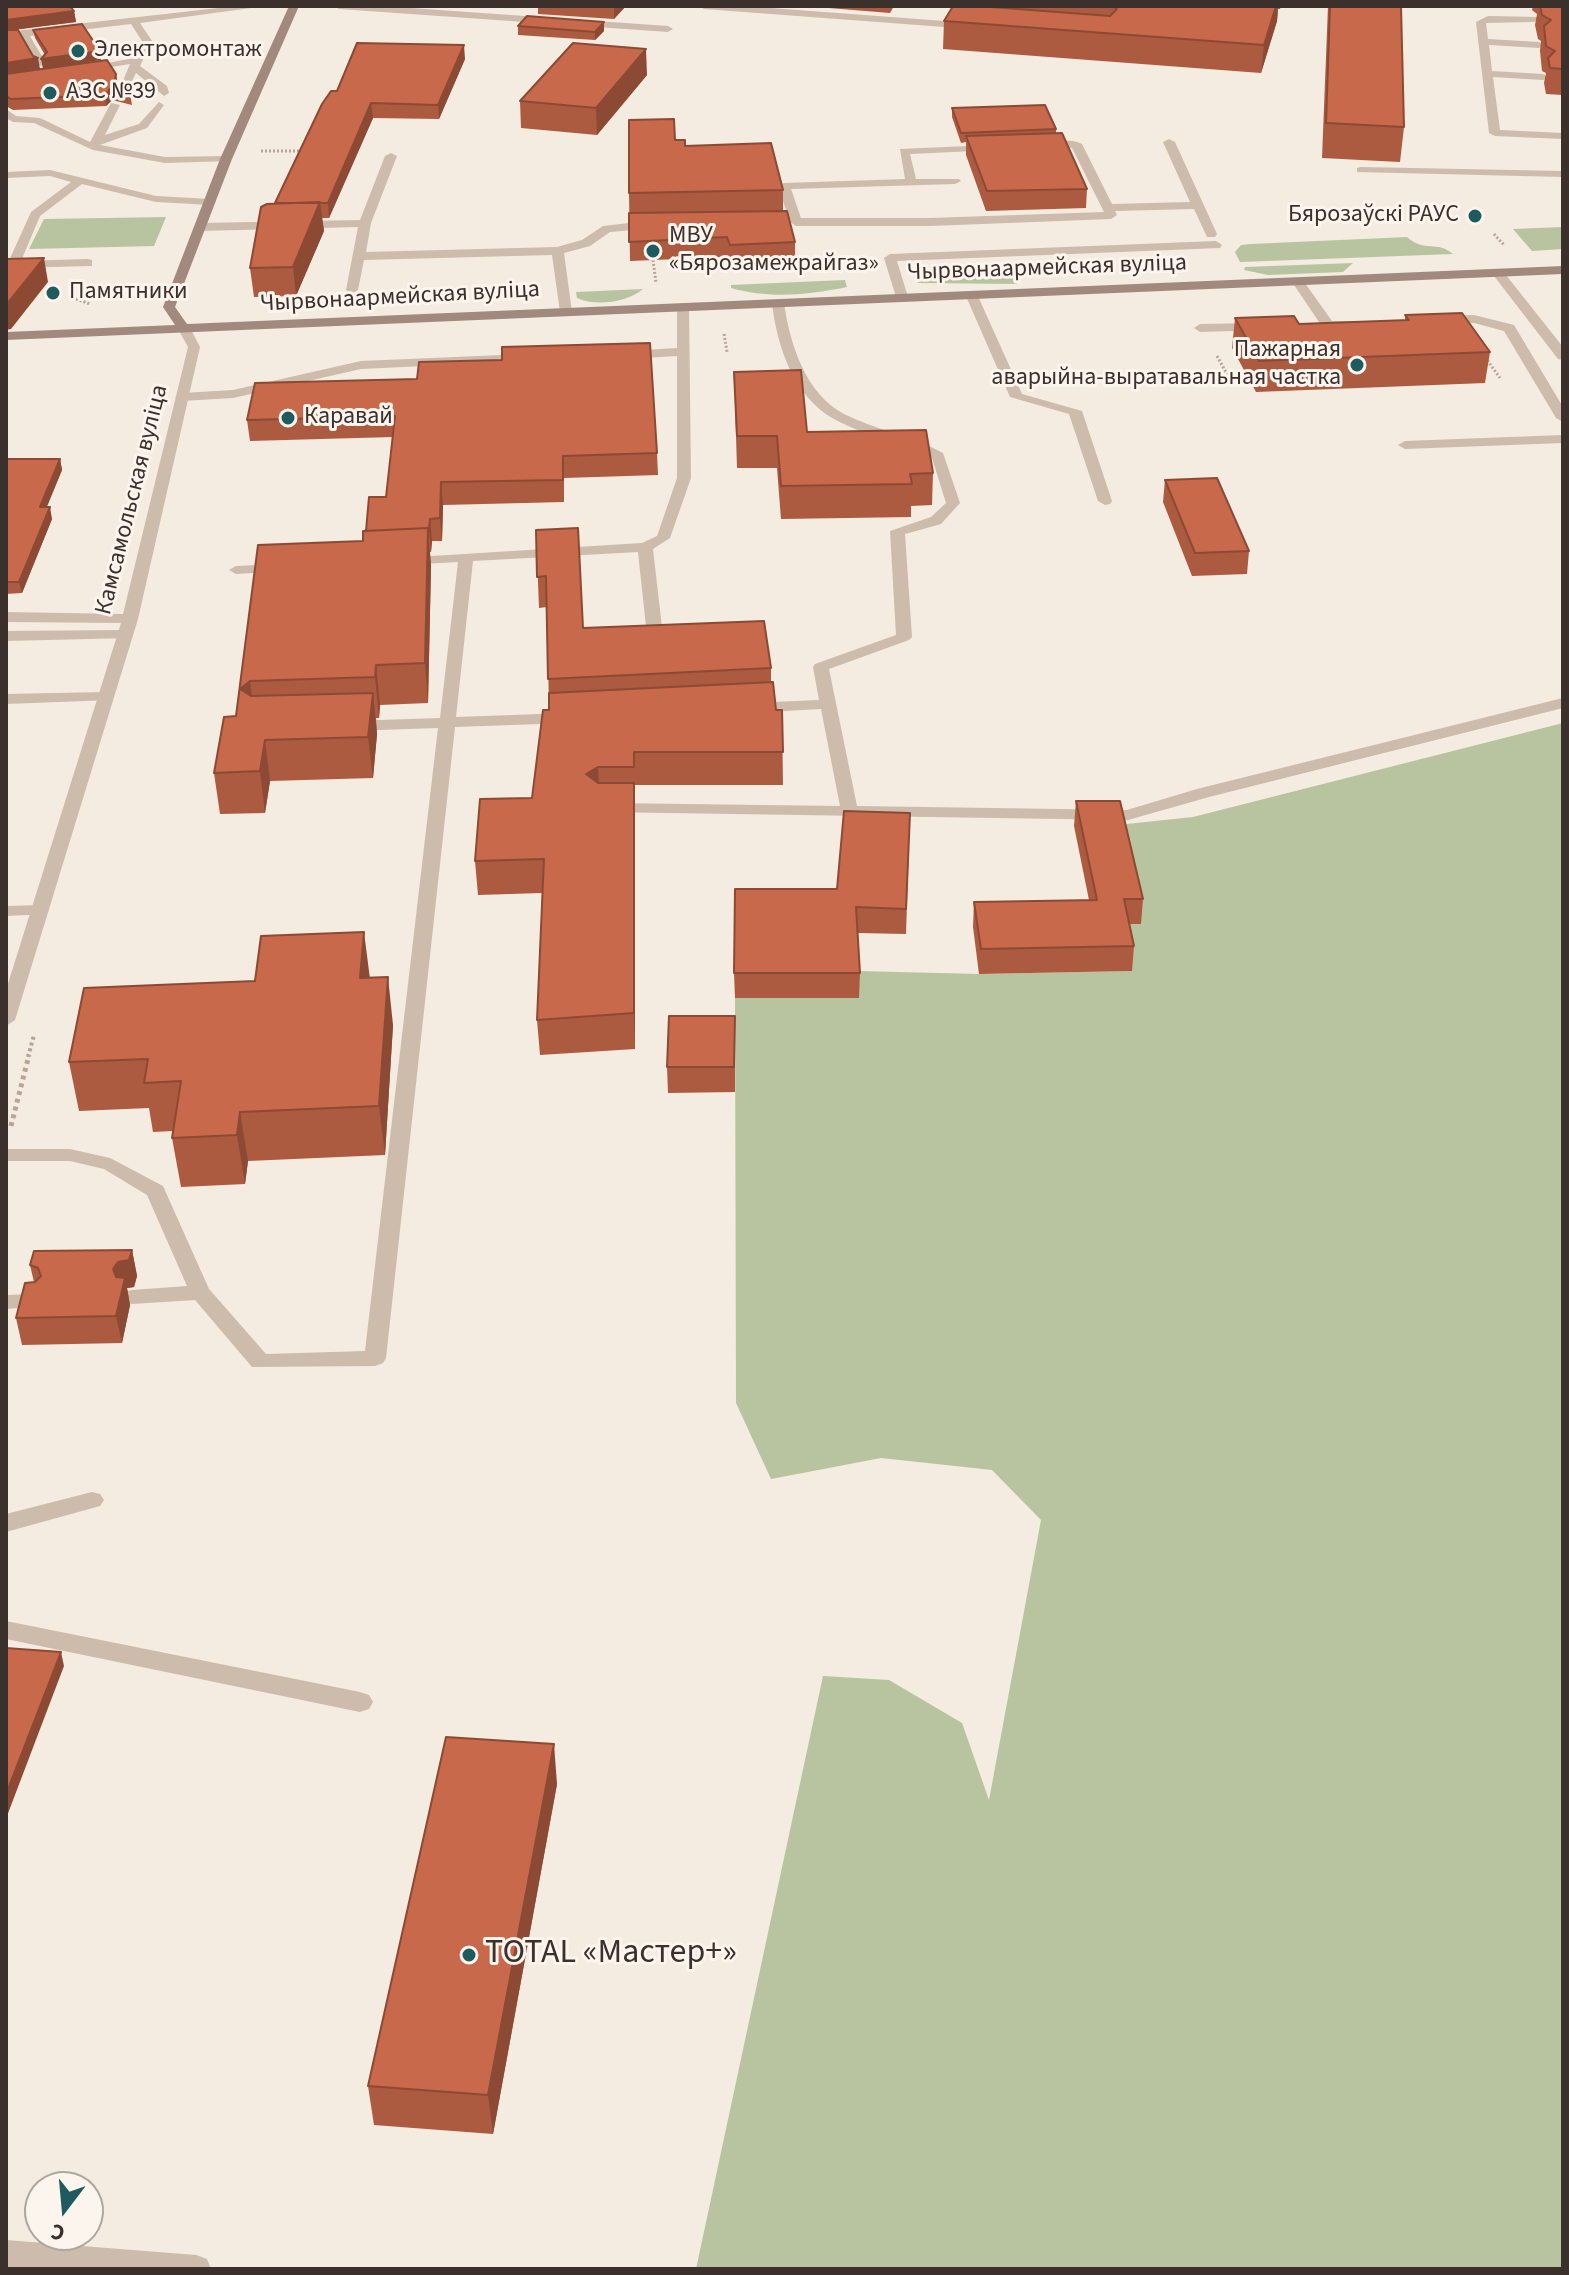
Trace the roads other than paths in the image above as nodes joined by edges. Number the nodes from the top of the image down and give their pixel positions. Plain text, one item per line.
1 (261, 6) edge
2 (294, 6) edge
3 (339, 6) edge
4 (704, 6) edge
5 (166, 11) edge
6 (1534, 19) dead end
7 (133, 20) junction
8 (983, 27) edge
9 (668, 29) dead end
10 (23, 33) junction
11 (6, 36) edge
12 (1485, 42) junction
13 (1539, 45) edge
14 (136, 63) junction
15 (72, 70) edge
16 (1489, 74) junction
17 (32, 75) edge
18 (1543, 77) edge
19 (121, 93) edge
20 (164, 93) dead end
21 (115, 105) edge
22 (159, 105) dead end
23 (25, 108) edge
24 (6, 112) edge
25 (36, 120) junction
26 (1563, 136) edge
27 (1169, 142) dead end
28 (95, 144) junction
29 (1029, 146) edge
30 (998, 147) edge
31 (391, 156) dead end
32 (226, 159) junction
33 (1361, 170) dead end
34 (1563, 174) edge
35 (6, 175) edge
36 (81, 180) junction
37 (955, 181) dead end
38 (911, 182) junction
39 (210, 202) junction
40 (1198, 205) junction
41 (1107, 208) junction
42 (782, 222) edge
43 (796, 222) junction
44 (365, 223) junction
45 (667, 224) edge
46 (200, 227) junction
47 (558, 251) junction
48 (359, 256) junction
49 (88, 263) dead end
50 (9, 265) edge
51 (1563, 270) edge
52 (1498, 273) junction
53 (1298, 282) junction
54 (352, 290) dead end
55 (971, 294) junction
56 (902, 297) junction
57 (778, 303) junction
58 (683, 307) junction
59 (566, 312) junction
60 (1430, 321) edge
61 (1372, 323) edge
62 (1312, 325) edge
63 (1328, 325) junction
64 (1280, 326) edge
65 (1200, 328) dead end
66 (184, 329) junction
67 (6, 336) edge
68 (683, 352) junction
69 (606, 355) edge
70 (1563, 356) edge
71 (544, 358) edge
72 (182, 397) junction
73 (1563, 418) edge
74 (1563, 439) edge
75 (1405, 445) dead end
76 (1105, 501) dead end
77 (645, 547) junction
78 (466, 557) junction
79 (390, 561) edge
80 (297, 567) edge
81 (236, 570) dead end
82 (6, 617) edge
83 (127, 627) junction
84 (6, 636) edge
85 (656, 645) edge
86 (105, 697) junction
87 (6, 699) edge
88 (1563, 703) edge
89 (828, 704) junction
90 (733, 709) edge
91 (590, 716) edge
92 (447, 724) junction
93 (336, 727) edge
94 (600, 808) edge
95 (849, 811) junction
96 (40, 910) junction
97 (6, 911) edge
98 (6, 1020) edge
99 (6, 1155) edge
100 (200, 1292) junction
101 (132, 1297) dead end
102 (33, 1301) edge
103 (6, 1302) edge
104 (92, 1500) dead end
105 (6, 1523) edge
106 (6, 1630) edge
107 (360, 1702) dead end
108 (6, 2254) edge
109 (196, 2269) edge

1 - 5 street
2 - 32 main road, Камсамольская вуліца
3 - 9 street
4 - 8 street
5 - 7 street
6 - 12 street
7 - 10 street
7 - 14 street
10 - 11 street
10 - 17 street
12 - 13 street
12 - 16 street
14 - 15 street
14 - 19 street
14 - 20 street
16 - 18 street
16 - 26 street
21 - 28 street
22 - 28 street
23 - 25 street
24 - 25 street
25 - 28 street
27 - 40 street
28 - 32 street
29 - 41 street
30 - 38 street
31 - 44 street
32 - 39 main road, Камсамольская вуліца
33 - 34 street
35 - 36 street
36 - 39 street
36 - 50 street
37 - 38 street
38 - 43 street
39 - 46 main road, Камсамольская вуліца
40 - 41 street
40 - 56 street
41 - 43 street
42 - 43 street
44 - 46 street
44 - 48 street
45 - 47 street
46 - 66 main road, Камсамольская вуліца
47 - 48 street
47 - 59 street
48 - 54 street
49 - 50 street
51 - 52 main road, Чырвонаармейская вуліца
52 - 53 main road, Чырвонаармейская вуліца
52 - 70 street
53 - 55 main road, Чырвонаармейская вуліца
53 - 63 street
55 - 56 main road, Чырвонаармейская вуліца
55 - 76 street
56 - 57 main road, Чырвонаармейская вуліца
57 - 58 main road, Чырвонаармейская вуліца
57 - 89 street
58 - 59 main road, Чырвонаармейская вуліца
58 - 68 street
59 - 66 main road, Чырвонаармейская вуліца
60 - 73 street
61 - 63 street
62 - 63 street
64 - 65 street
66 - 67 main road, Чырвонаармейская вуліца
66 - 72 street, Камсамольская вуліца
68 - 69 street
68 - 77 street
71 - 72 street
72 - 83 street, Камсамольская вуліца
74 - 75 street
77 - 78 street
77 - 85 street
78 - 79 street
78 - 92 street
80 - 81 street
82 - 83 street
83 - 84 street
83 - 86 street, Камсамольская вуліца
86 - 87 street
86 - 96 street, Камсамольская вуліца
88 - 95 street
89 - 90 street
89 - 95 street
91 - 92 street
92 - 93 street
92 - 100 street
94 - 95 street
96 - 97 street
96 - 98 street, Камсамольская вуліца
99 - 100 street
100 - 101 street
102 - 103 street
104 - 105 street
106 - 107 street
108 - 109 street

